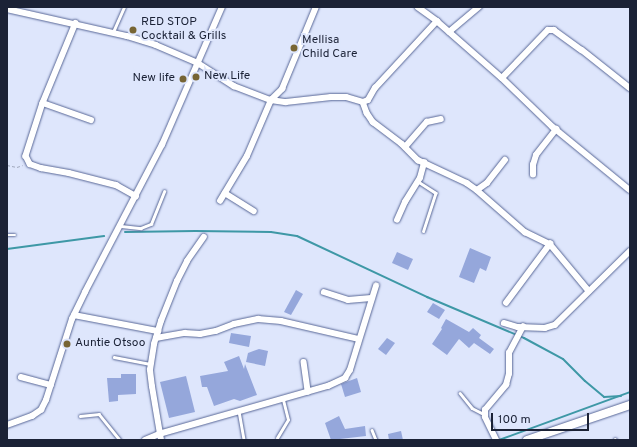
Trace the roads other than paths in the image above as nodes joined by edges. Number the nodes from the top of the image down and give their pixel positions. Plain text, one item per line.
1 (124, 7) edge
2 (222, 7) edge
3 (316, 7) edge
4 (419, 7) edge
5 (480, 7) edge
6 (7, 9) edge
7 (437, 21) junction
8 (76, 23) junction
9 (113, 32) junction
10 (449, 32) junction
11 (198, 63) junction
12 (502, 78) junction
13 (630, 88) edge
14 (271, 100) junction
15 (363, 102) junction
16 (43, 103) junction
17 (442, 118) dead end
18 (91, 120) dead end
19 (556, 129) junction
20 (405, 147) junction
21 (505, 160) dead end
22 (424, 163) junction
23 (533, 175) dead end
24 (418, 181) junction
25 (477, 190) junction
26 (630, 190) edge
27 (164, 192) dead end
28 (225, 193) junction
29 (136, 196) junction
30 (220, 201) dead end
31 (254, 211) dead end
32 (397, 220) dead end
33 (120, 226) junction
34 (424, 231) dead end
35 (7, 235) edge
36 (15, 235) dead end
37 (204, 237) dead end
38 (550, 244) junction
39 (630, 251) edge
40 (376, 286) dead end
41 (589, 291) junction
42 (324, 292) dead end
43 (371, 298) junction
44 (506, 303) dead end
45 (74, 316) junction
46 (504, 323) dead end
47 (522, 330) junction
48 (157, 334) junction
49 (359, 339) junction
50 (114, 357) dead end
51 (304, 362) dead end
52 (151, 364) junction
53 (21, 377) dead end
54 (52, 385) junction
55 (308, 392) junction
56 (460, 393) dead end
57 (283, 400) junction
58 (630, 405) edge
59 (239, 410) junction
60 (484, 414) junction
61 (80, 416) dead end
62 (7, 425) edge
63 (372, 430) dead end
64 (159, 434) junction
65 (277, 438) dead end
66 (532, 439) edge
67 (120, 440) edge
68 (145, 440) edge
69 (161, 440) edge
70 (244, 440) edge
71 (376, 440) edge
72 (496, 440) edge

1 - 9 lane
2 - 11 street
3 - 14 street
4 - 7 street
5 - 10 street
6 - 8 street
7 - 10 street
7 - 15 street
8 - 9 street
8 - 16 street
9 - 11 street
10 - 12 street
11 - 14 street
11 - 29 street
12 - 13 street
12 - 19 street
14 - 15 street
14 - 28 street
15 - 20 street
16 - 18 street
16 - 29 street
17 - 20 street
19 - 23 street
19 - 26 street
20 - 22 street
21 - 25 street
22 - 24 street
22 - 25 street
24 - 32 street
24 - 34 lane
25 - 38 street
27 - 33 lane
28 - 30 street
28 - 31 street
29 - 33 street
33 - 45 street
35 - 36 lane
37 - 48 street
38 - 41 street
38 - 44 street
39 - 41 street
40 - 43 street
41 - 47 street
42 - 43 street
43 - 49 street
45 - 48 street
45 - 54 street
46 - 47 street
47 - 60 street
48 - 49 street
48 - 52 street
49 - 55 street
50 - 52 lane
51 - 55 street
52 - 64 street
53 - 54 street
54 - 62 street
55 - 57 street
56 - 60 lane
57 - 59 street
57 - 65 lane
58 - 66 street
59 - 64 street
59 - 70 lane
60 - 72 street
61 - 67 lane
63 - 71 lane
64 - 68 street
64 - 69 street

